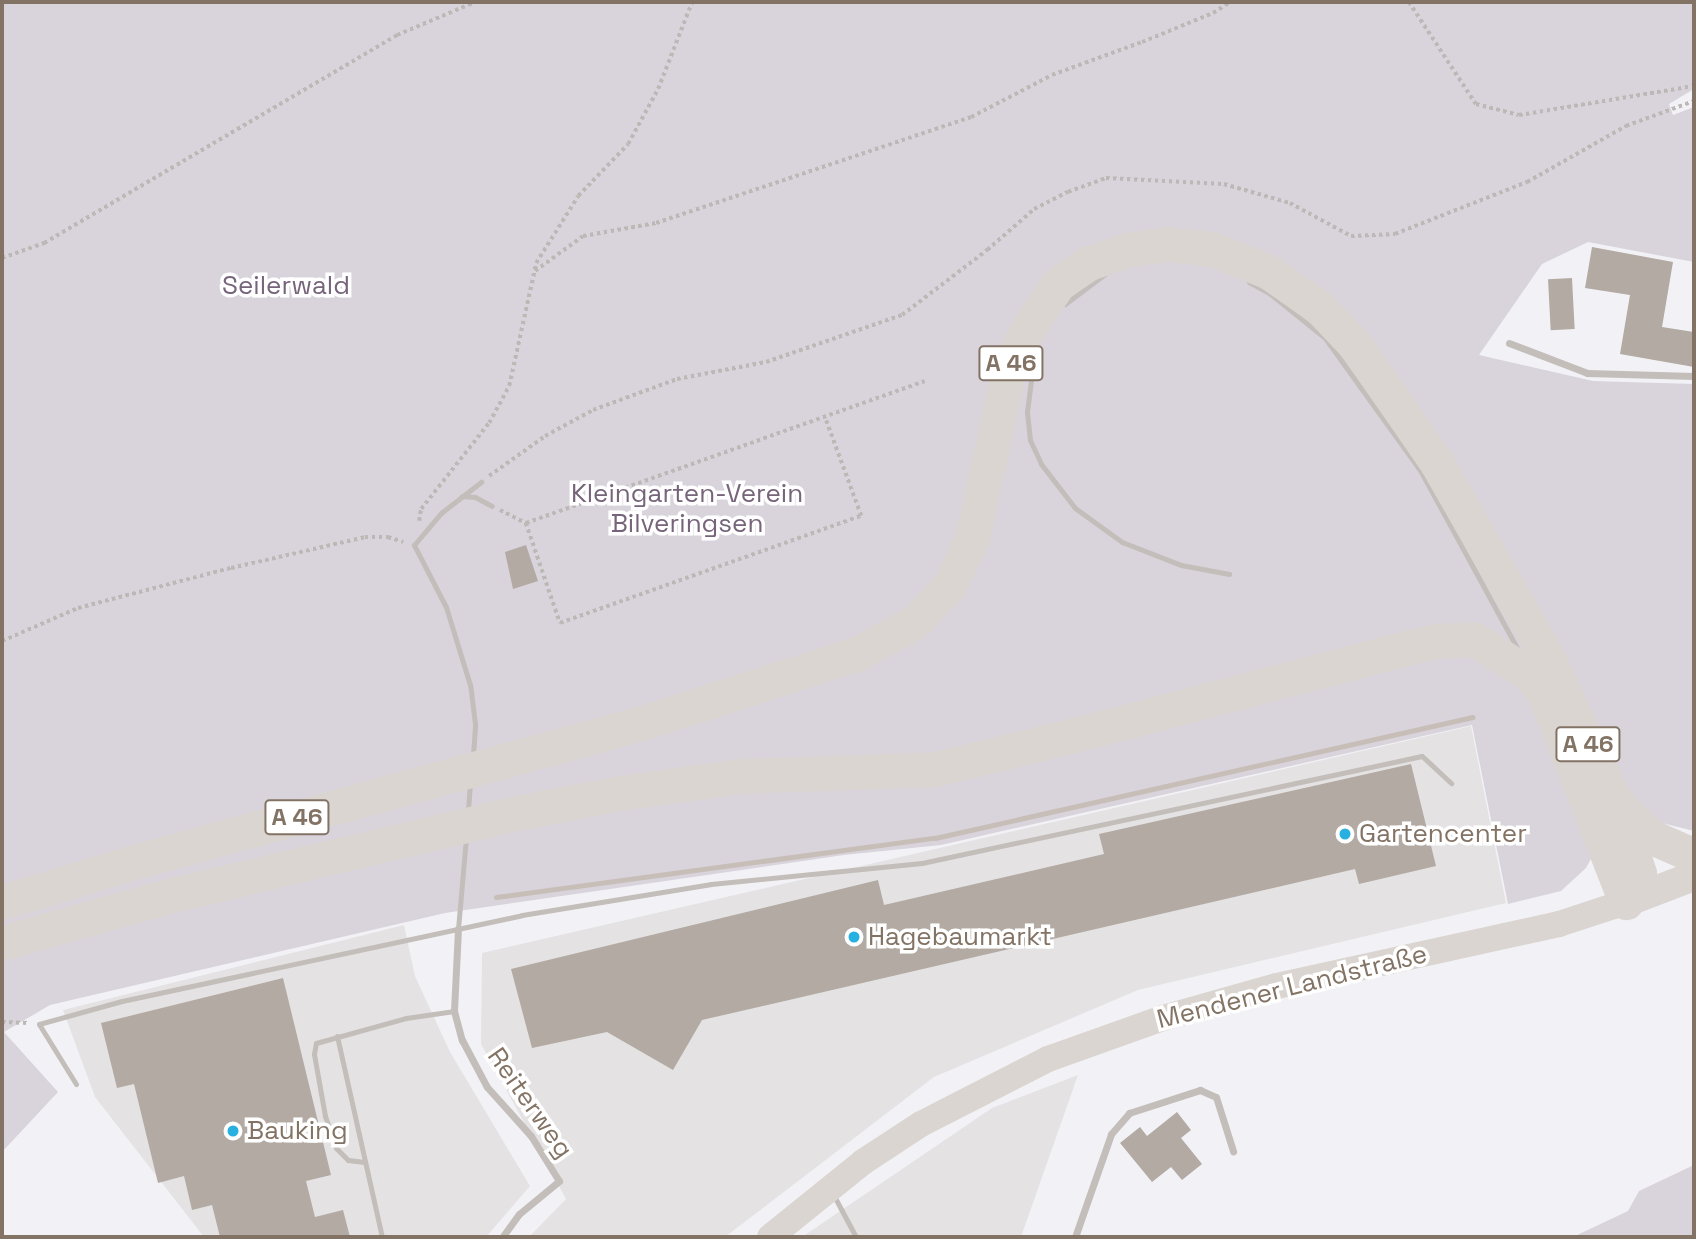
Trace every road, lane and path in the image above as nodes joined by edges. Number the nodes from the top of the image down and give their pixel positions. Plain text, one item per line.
1 (475, 2) edge
2 (692, 2) edge
3 (1230, 2) edge
4 (1409, 2) edge
5 (1694, 86) edge
6 (2, 258) edge
7 (534, 271) junction
8 (1110, 271) dead end
9 (1240, 276) dead end
10 (1061, 310) dead end
11 (1038, 341) dead end
12 (1509, 343) dead end
13 (1694, 376) edge
14 (924, 382) dead end
15 (825, 418) junction
16 (1429, 466) junction
17 (481, 482) dead end
18 (461, 496) junction
19 (492, 506) joint
20 (526, 523) junction
21 (414, 545) junction
22 (1229, 574) dead end
23 (1500, 594) junction
24 (2, 641) edge
25 (1525, 663) junction
26 (1451, 783) dead end
27 (1616, 803) junction
28 (1694, 852) edge
29 (1694, 876) edge
30 (2, 902) edge
31 (1626, 902) junction
32 (458, 929) junction
33 (2, 943) edge
34 (454, 1010) junction
35 (2, 1022) edge
36 (39, 1024) junction
37 (337, 1036) junction
38 (76, 1084) dead end
39 (1233, 1151) dead end
40 (364, 1161) junction
41 (830, 1188) junction
42 (382, 1237) edge
43 (502, 1237) edge
44 (770, 1237) edge
45 (856, 1237) edge
46 (1075, 1237) edge

1 - 6 path
2 - 7 path
3 - 7 path
4 - 5 path
7 - 21 path
8 - 10 lane
9 - 16 lane
11 - 22 lane
12 - 13 street
14 - 15 path
15 - 20 path
15 - 20 path
16 - 23 highway, A 46
16 - 30 highway, A 46
17 - 18 lane
18 - 19 lane
18 - 21 lane
19 - 20 path
21 - 24 path
21 - 32 lane
23 - 25 lane
23 - 27 highway, A 46
25 - 31 highway, A 46
25 - 33 highway, A 46
26 - 32 lane
27 - 28 highway, A 46
27 - 31 highway, A 46
29 - 31 main road, Mendener Landstraße
31 - 41 main road, Mendener Landstraße
32 - 34 street, Reiterweg
32 - 36 lane
34 - 37 lane
34 - 43 street, Reiterweg
35 - 36 path
36 - 38 lane
37 - 40 lane
37 - 40 lane
39 - 46 street
40 - 42 lane
41 - 44 main road, Mendener Landstraße
41 - 45 lane

